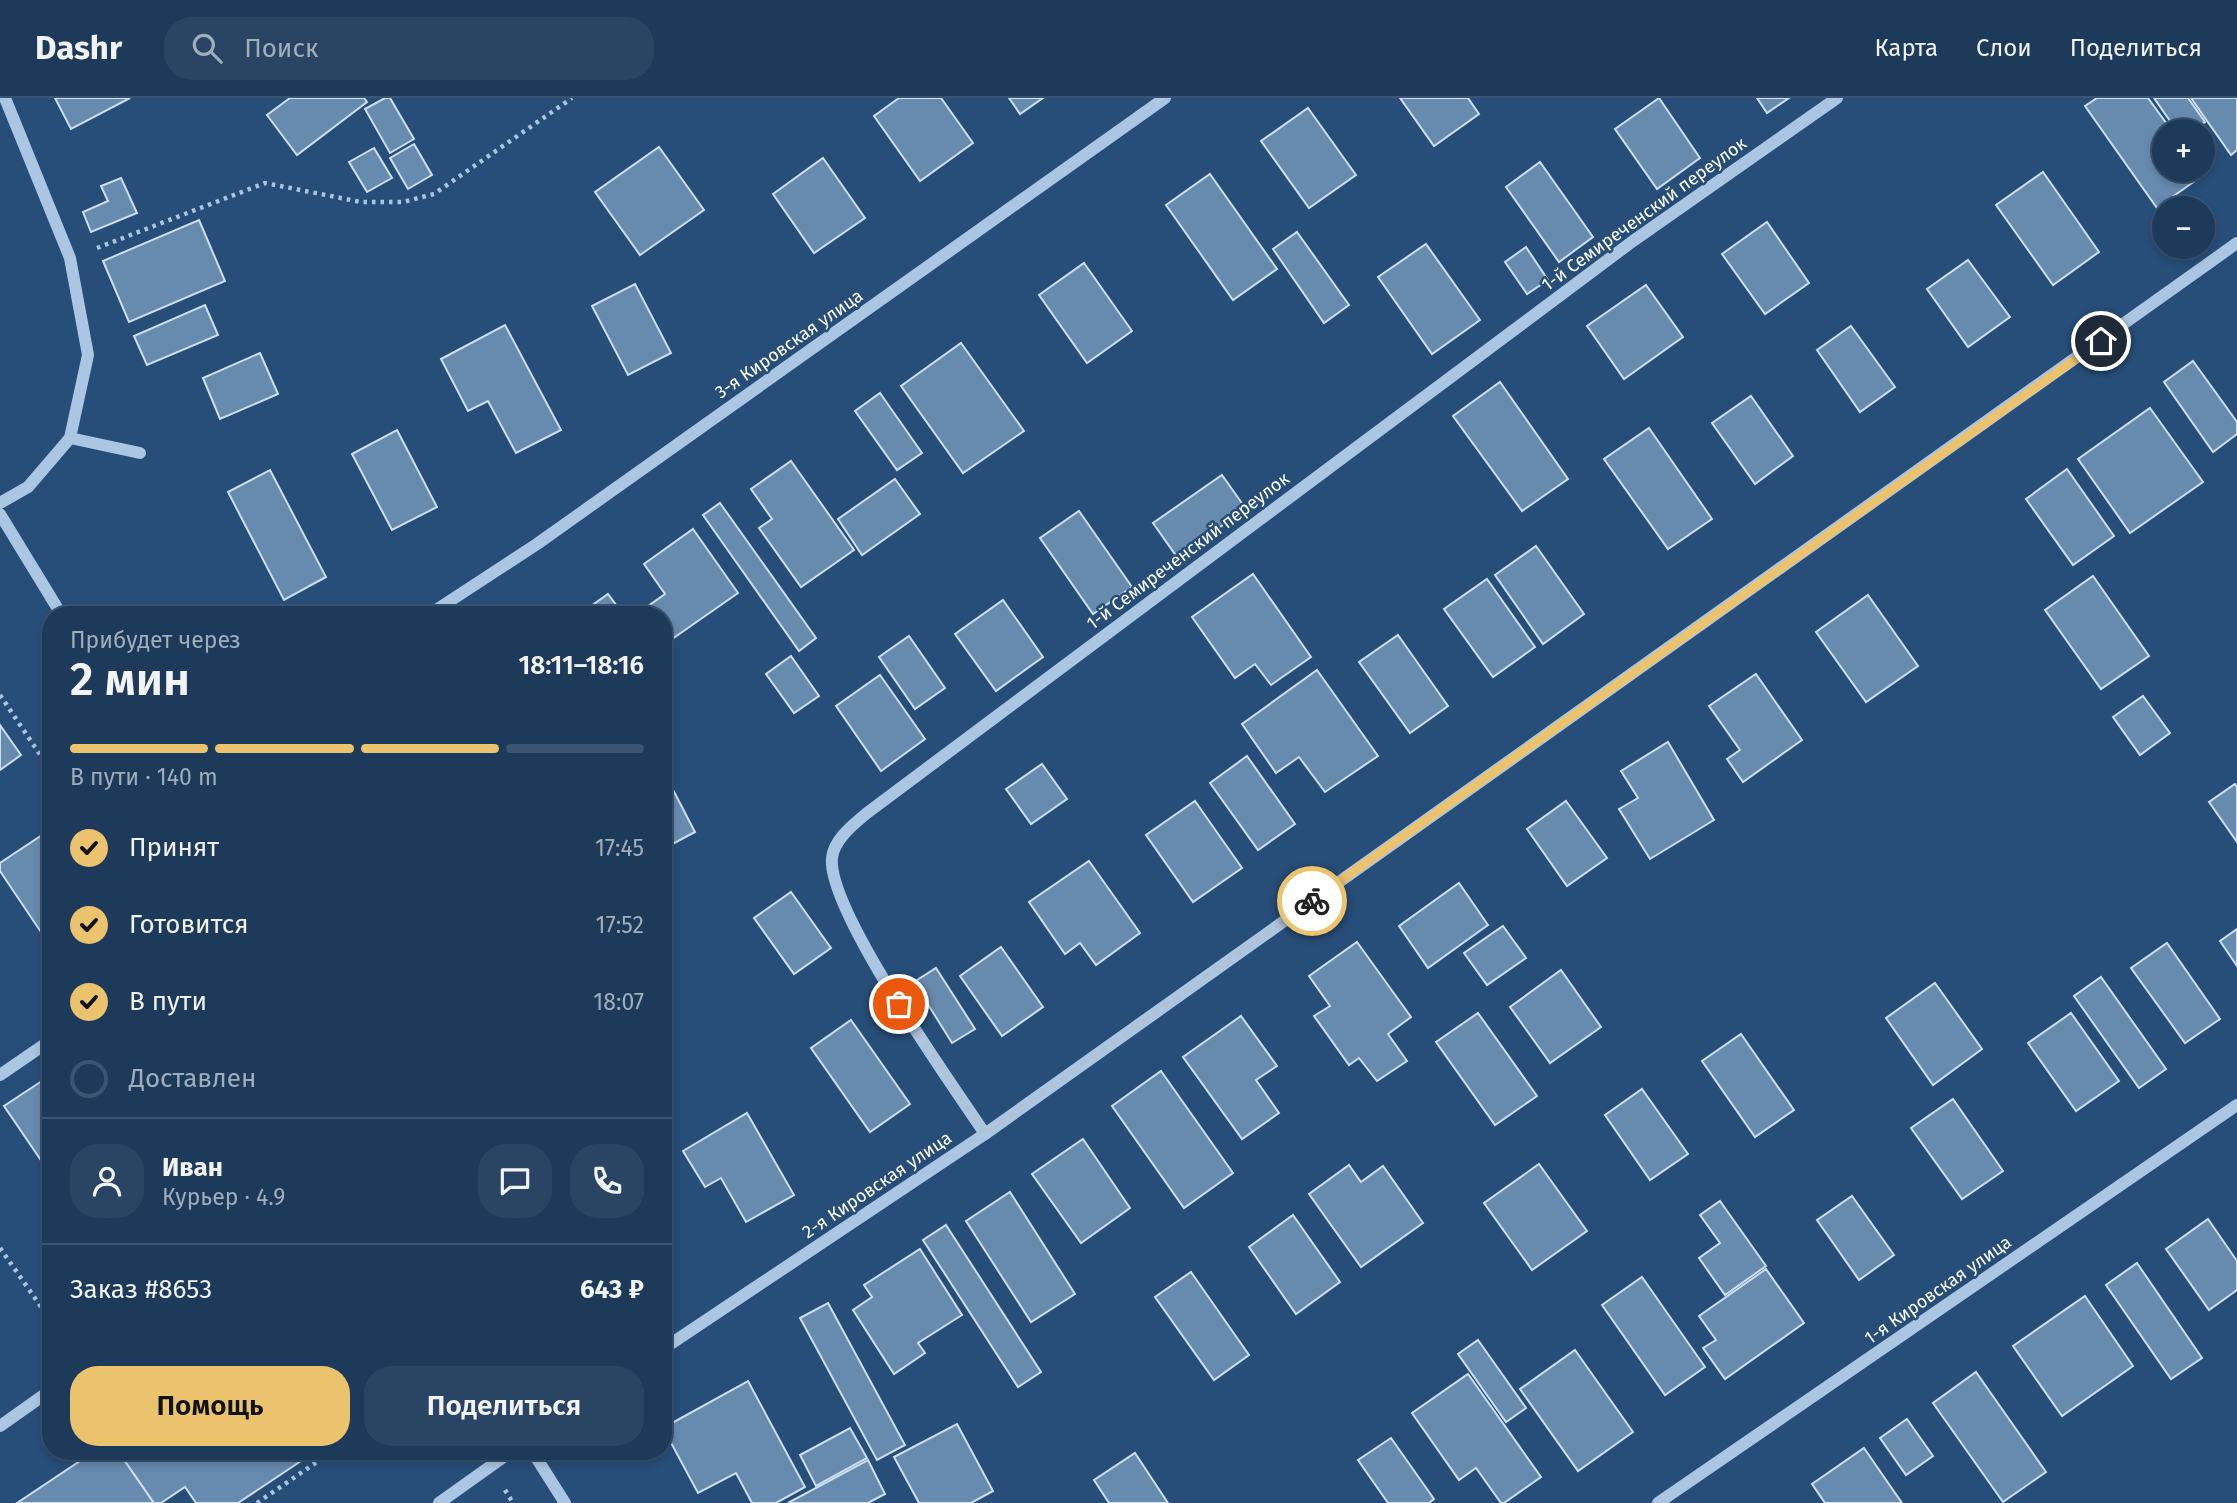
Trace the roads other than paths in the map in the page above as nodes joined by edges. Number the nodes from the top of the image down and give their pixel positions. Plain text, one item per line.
1 (5, 98) edge
2 (1165, 98) edge
3 (1837, 98) edge
4 (2237, 243) edge
5 (70, 438) junction
6 (140, 453) dead end
7 (0, 503) edge
8 (0, 513) edge
9 (56, 606) edge
10 (442, 606) edge
11 (42, 1046) edge
12 (0, 1075) edge
13 (2237, 1105) edge
14 (985, 1134) junction
15 (672, 1343) edge
16 (42, 1396) edge
17 (0, 1426) edge
18 (499, 1460) edge
19 (538, 1460) edge
20 (439, 1503) edge
21 (565, 1503) edge
22 (1658, 1503) edge

1 - 5 street
2 - 10 street, 3-я Кировская улица
3 - 14 street, 1-й Семиреченский переулок
4 - 14 street, 2-я Кировская улица
5 - 6 street
5 - 7 street
8 - 9 street
11 - 12 street
13 - 22 street, 1-я Кировская улица
14 - 15 street, 2-я Кировская улица
16 - 17 street
18 - 20 street
19 - 21 street

